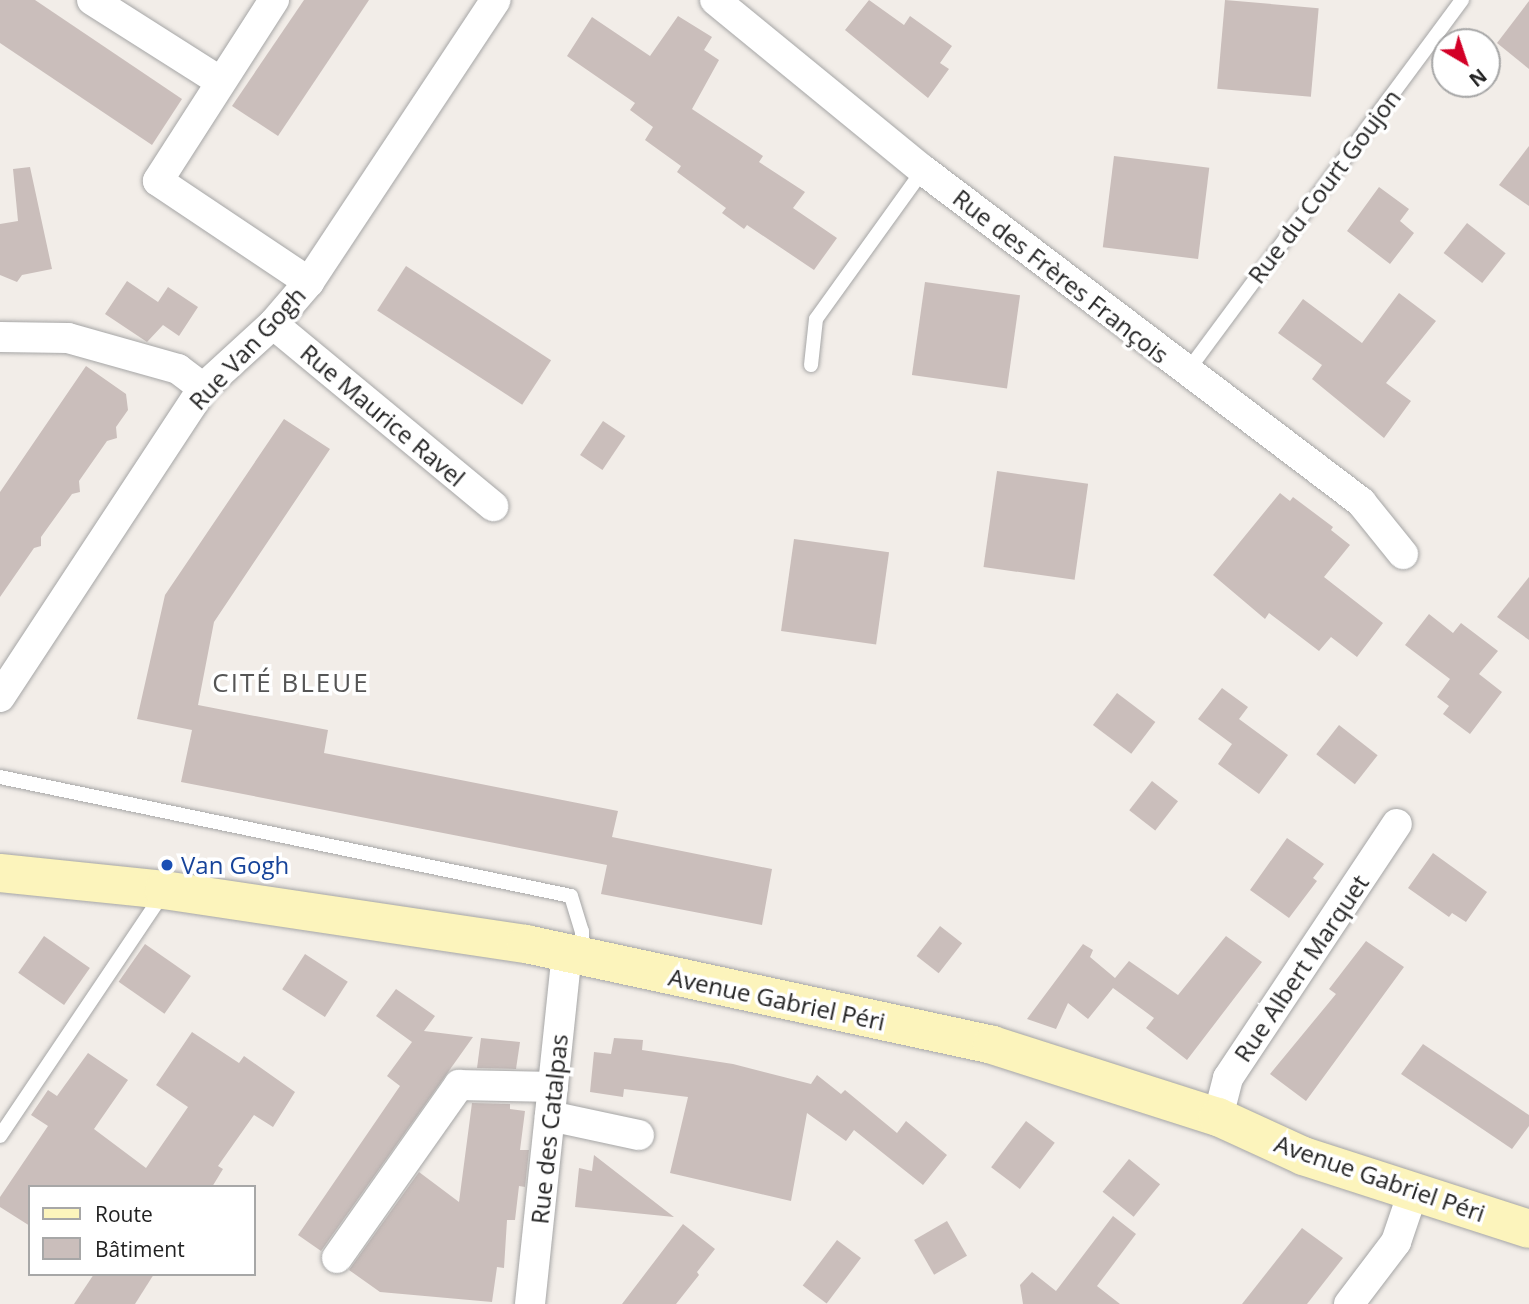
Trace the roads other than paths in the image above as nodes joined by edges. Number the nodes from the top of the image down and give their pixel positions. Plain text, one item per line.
1 (92, 0) edge
2 (274, 0) edge
3 (496, 0) edge
4 (715, 0) edge
5 (1462, 0) edge
6 (218, 80) junction
7 (923, 170) junction
8 (309, 282) junction
9 (273, 324) junction
10 (0, 337) edge
11 (811, 365) dead end
12 (1186, 373) junction
13 (203, 388) junction
14 (493, 506) dead end
15 (1403, 554) dead end
16 (0, 697) edge
17 (0, 777) edge
18 (1397, 824) dead end
19 (0, 873) edge
20 (164, 890) junction
21 (575, 956) junction
22 (552, 1101) junction
23 (1218, 1117) junction
24 (639, 1135) dead end
25 (0, 1136) edge
26 (1414, 1189) junction
27 (1529, 1228) edge
28 (337, 1258) dead end
29 (530, 1304) edge
30 (1349, 1304) edge

1 - 6 street
2 - 6 street
3 - 8 street, Rue Van Gogh
4 - 7 street, Rue des Frères François
5 - 12 lane, Rue du Court Goujon
6 - 8 street
7 - 11 lane
7 - 12 street, Rue des Frères François
8 - 9 street, Rue Van Gogh
9 - 13 street, Rue Van Gogh
9 - 14 street, Rue Maurice Ravel
10 - 13 street
12 - 15 street, Rue des Frères François
13 - 16 street, Rue Van Gogh
17 - 21 lane
18 - 23 street, Rue Albert Marquet
19 - 20 street, Avenue Gabriel Péri
20 - 21 street, Avenue Gabriel Péri
20 - 25 lane
21 - 22 street, Rue des Catalpas
21 - 23 street, Avenue Gabriel Péri
22 - 24 street
22 - 28 street
22 - 29 street, Rue des Catalpas
23 - 26 street, Avenue Gabriel Péri
26 - 27 street, Avenue Gabriel Péri
26 - 30 street

